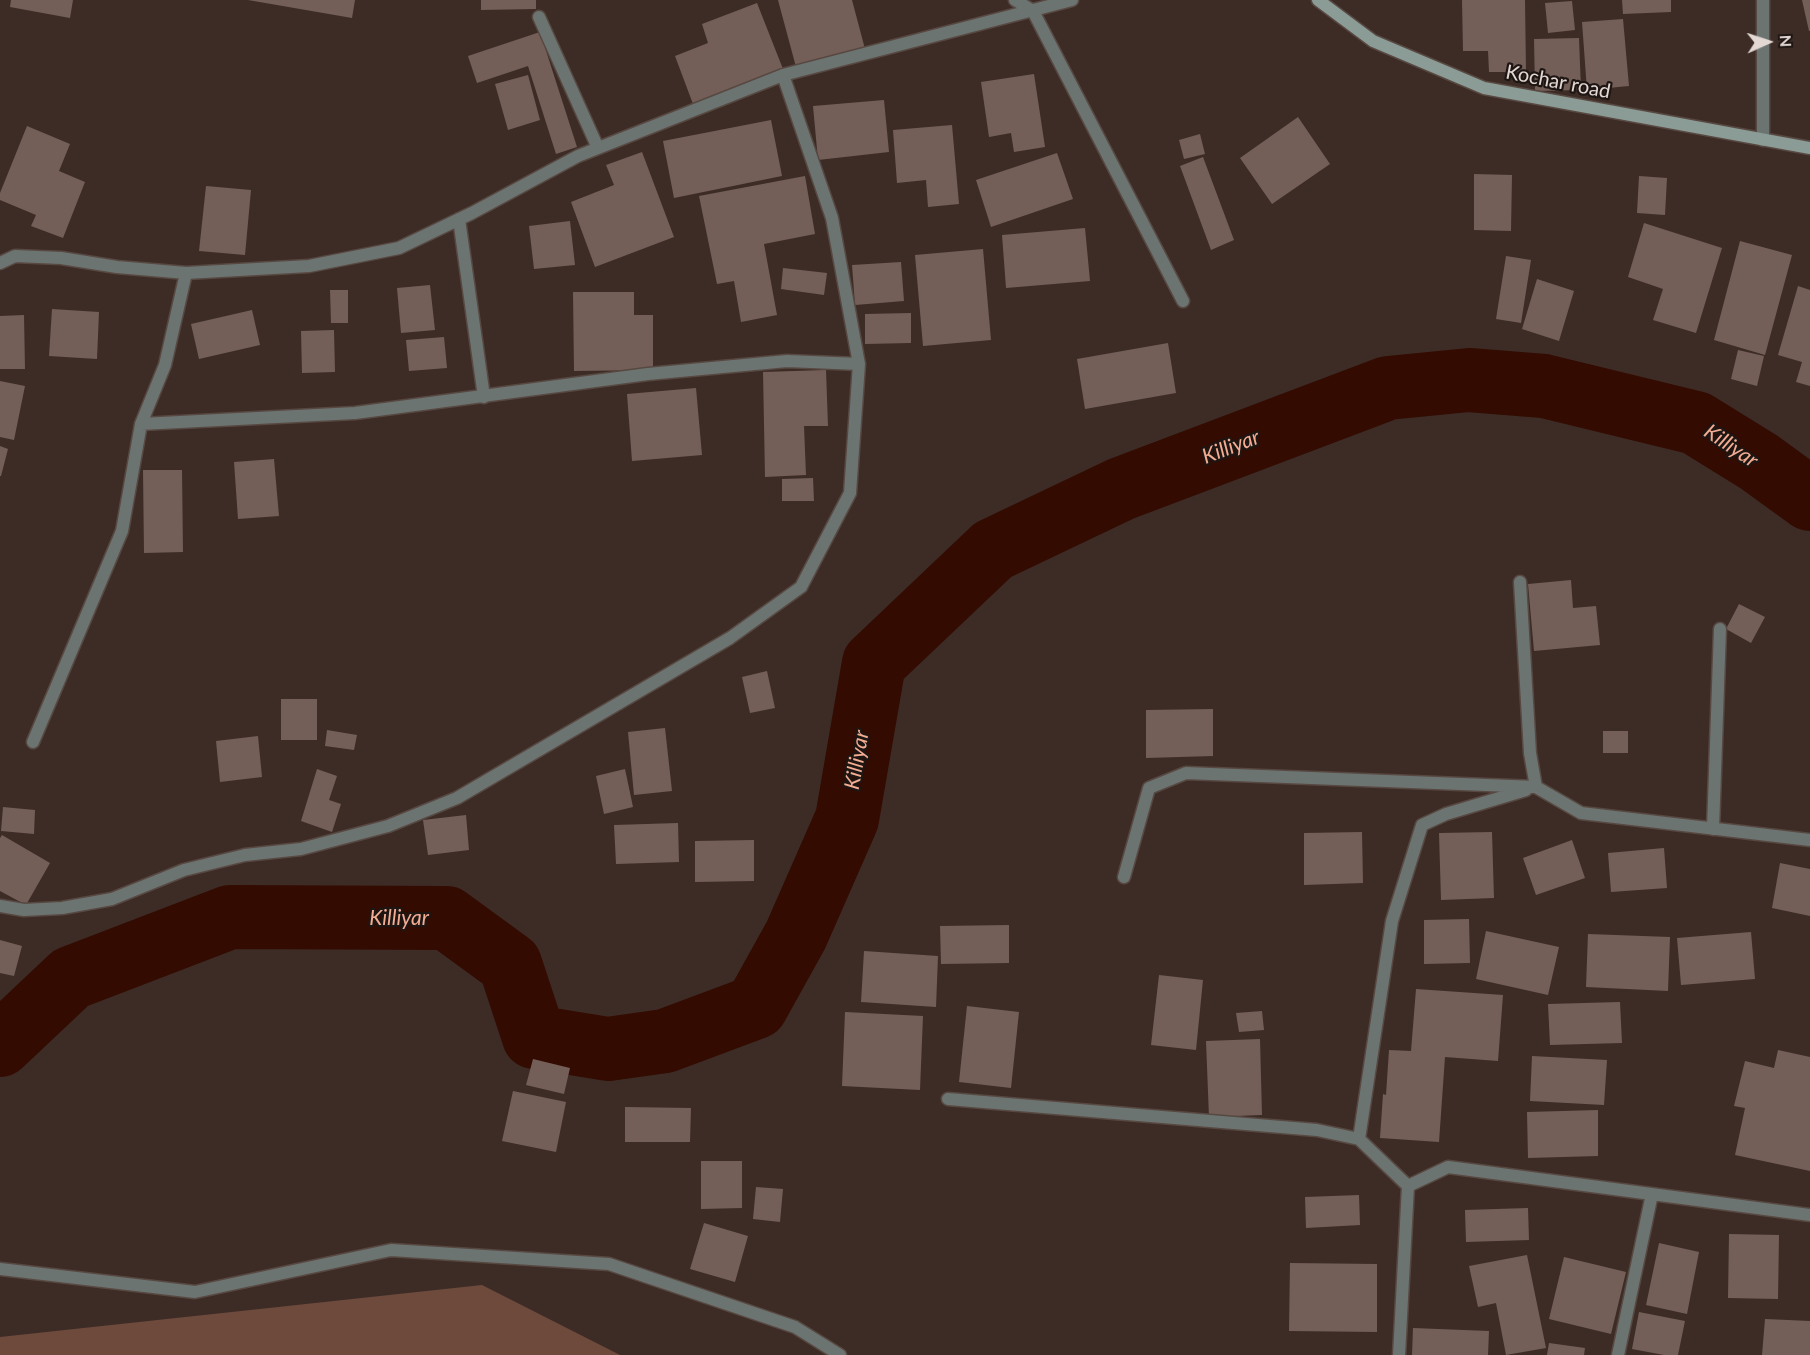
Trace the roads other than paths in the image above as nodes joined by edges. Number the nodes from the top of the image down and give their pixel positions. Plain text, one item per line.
1 (1015, 0) edge
2 (1072, 0) edge
3 (1318, 0) edge
4 (1763, 0) edge
5 (1033, 11) junction
6 (538, 17) dead end
7 (783, 75) junction
8 (1763, 140) junction
9 (598, 148) junction
10 (1810, 148) edge
11 (459, 219) junction
12 (0, 263) edge
13 (186, 273) junction
14 (1183, 301) dead end
15 (859, 364) junction
16 (484, 397) junction
17 (141, 424) junction
18 (1520, 582) dead end
19 (1720, 629) dead end
20 (33, 742) dead end
21 (1536, 787) junction
22 (1713, 829) junction
23 (1810, 840) edge
24 (1124, 878) dead end
25 (0, 906) edge
26 (948, 1099) dead end
27 (1359, 1139) junction
28 (1408, 1186) junction
29 (1652, 1194) junction
30 (1810, 1215) edge
31 (0, 1269) edge
32 (840, 1355) edge
33 (1399, 1355) edge
34 (1618, 1355) edge

1 - 5 street
2 - 5 street
3 - 8 street, Kochar road
4 - 8 street
5 - 7 street
5 - 14 street
6 - 9 street
7 - 9 street
7 - 15 street
8 - 10 street, Kochar road
9 - 11 street
11 - 13 street
11 - 16 street
12 - 13 street
13 - 17 street
15 - 16 street
15 - 25 street
16 - 17 street
17 - 20 street
18 - 21 street
19 - 22 street
21 - 22 street
21 - 24 street
21 - 27 street
22 - 23 street
26 - 27 street
27 - 28 street
28 - 29 street
28 - 33 street
29 - 30 street
29 - 34 street
31 - 32 street

